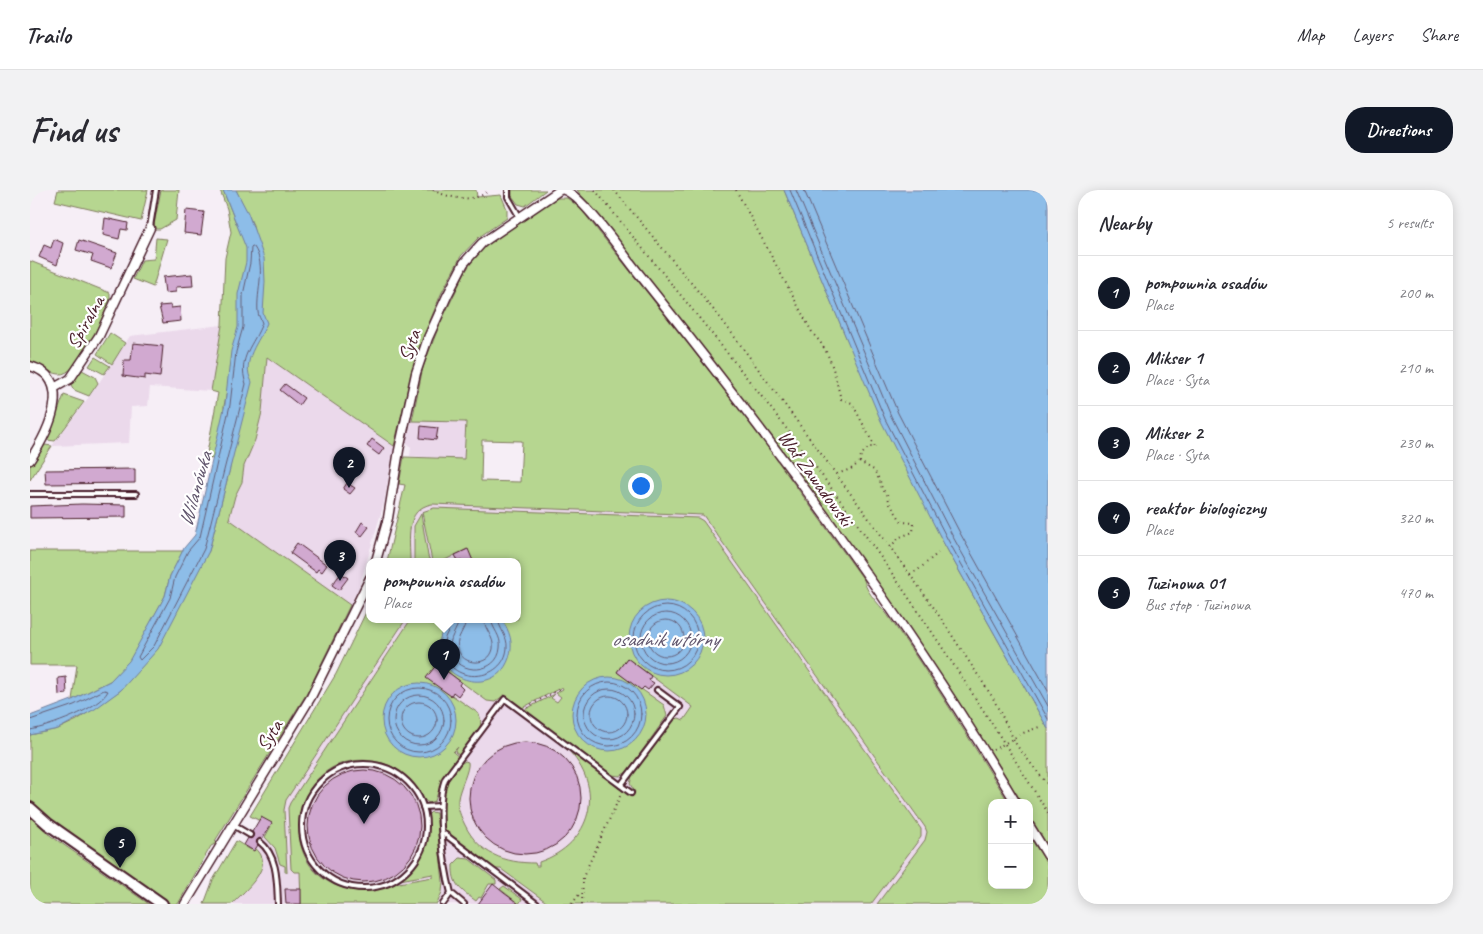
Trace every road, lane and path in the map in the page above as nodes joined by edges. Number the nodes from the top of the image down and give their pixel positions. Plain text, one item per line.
1 (156, 190) edge
2 (433, 190) edge
3 (489, 190) edge
4 (508, 190) edge
5 (560, 190) edge
6 (565, 190) edge
7 (595, 190) edge
8 (614, 190) edge
9 (736, 190) edge
10 (519, 216) junction
11 (150, 228) joint
12 (30, 366) edge
13 (54, 388) junction
14 (30, 460) edge
15 (860, 462) junction
16 (836, 474) junction
17 (30, 494) edge
18 (136, 494) dead end
19 (890, 547) junction
20 (938, 553) dead end
21 (377, 558) edge
22 (910, 574) junction
23 (366, 586) edge
24 (562, 688) dead end
25 (657, 690) dead end
26 (521, 710) junction
27 (1042, 726) dead end
28 (1013, 738) junction
29 (1005, 743) junction
30 (987, 754) junction
31 (1048, 784) edge
32 (622, 787) junction
33 (631, 792) dead end
34 (1014, 799) edge
35 (440, 806) junction
36 (423, 807) junction
37 (30, 808) edge
38 (1048, 813) edge
39 (233, 825) junction
40 (1033, 832) edge
41 (443, 833) junction
42 (250, 835) dead end
43 (260, 842) dead end
44 (1048, 856) edge
45 (582, 890) junction
46 (451, 893) junction
47 (162, 904) edge
48 (185, 904) edge
49 (278, 904) edge
50 (443, 904) edge
51 (464, 904) edge
52 (537, 904) edge
53 (572, 904) edge
54 (582, 904) edge

1 - 11 lane, Spiralna
2 - 3 path
4 - 10 lane
5 - 10 street, Syta
6 - 30 street, Wał Zawadowski
7 - 29 path
8 - 16 path
9 - 15 path
10 - 21 street, Syta
11 - 13 street, Spiralna
12 - 13 street
13 - 14 street
15 - 16 path
15 - 19 path
16 - 19 path
17 - 18 lane
19 - 22 path
20 - 22 path
22 - 28 path
23 - 39 street, Syta
24 - 26 path
25 - 32 lane
26 - 32 lane
26 - 35 lane
27 - 28 path
28 - 29 path
28 - 31 path
29 - 30 path
29 - 38 path
30 - 34 street, Wał Zawadowski
32 - 33 lane
32 - 45 path
35 - 36 lane
35 - 41 lane
36 - 36 lane
37 - 47 street
39 - 42 lane
39 - 48 street, Syta
40 - 44 street
41 - 46 lane
41 - 52 lane
43 - 49 lane
45 - 53 path
45 - 54 path
46 - 50 lane
46 - 51 lane

